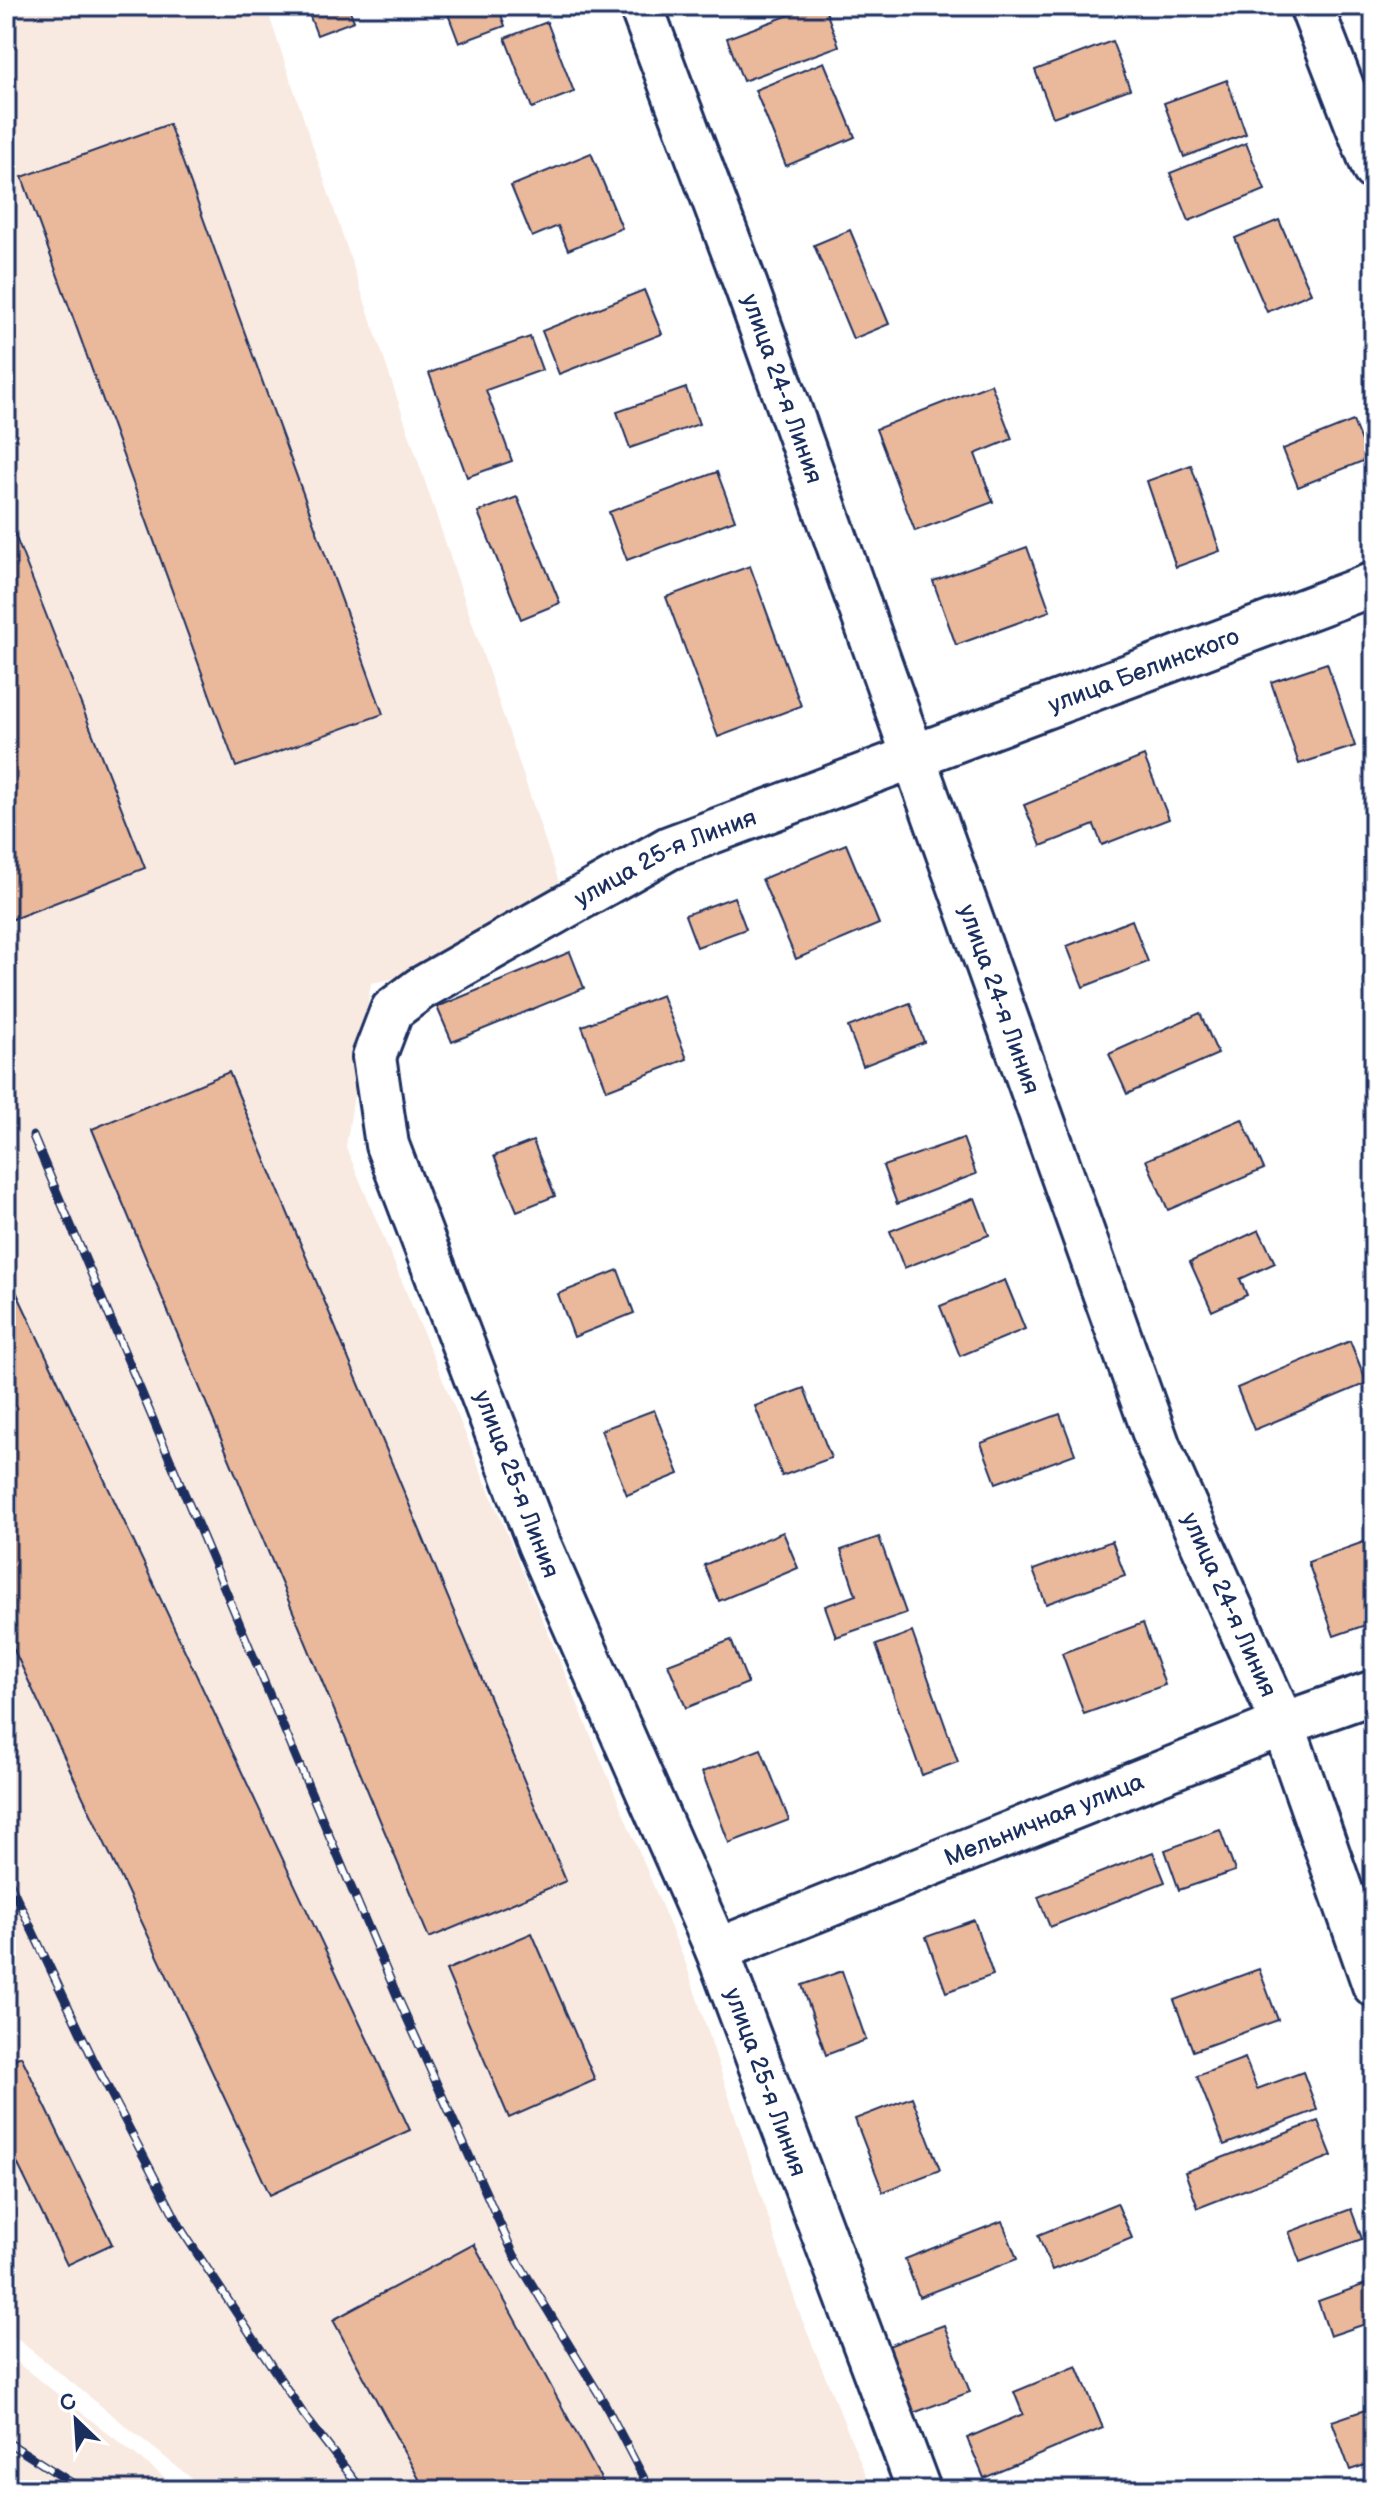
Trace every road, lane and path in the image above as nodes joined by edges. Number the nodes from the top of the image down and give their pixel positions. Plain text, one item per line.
1 (641, 6) edge
2 (1311, 6) edge
3 (1374, 169) edge
4 (1374, 584) edge
5 (913, 756) junction
6 (1374, 1692) edge
7 (1283, 1724) junction
8 (717, 1950) junction
9 (1374, 1985) edge
10 (919, 2490) edge

1 - 5 street, улица 24-я Линия
2 - 3 street
4 - 5 street, улица Белинского
5 - 7 street, улица 24-я Линия
5 - 8 street, улица 25-я Линия
6 - 7 street, Мельничная улица
7 - 8 street, Мельничная улица
7 - 9 street, улица 24-я Линия
8 - 10 street, улица 25-я Линия

